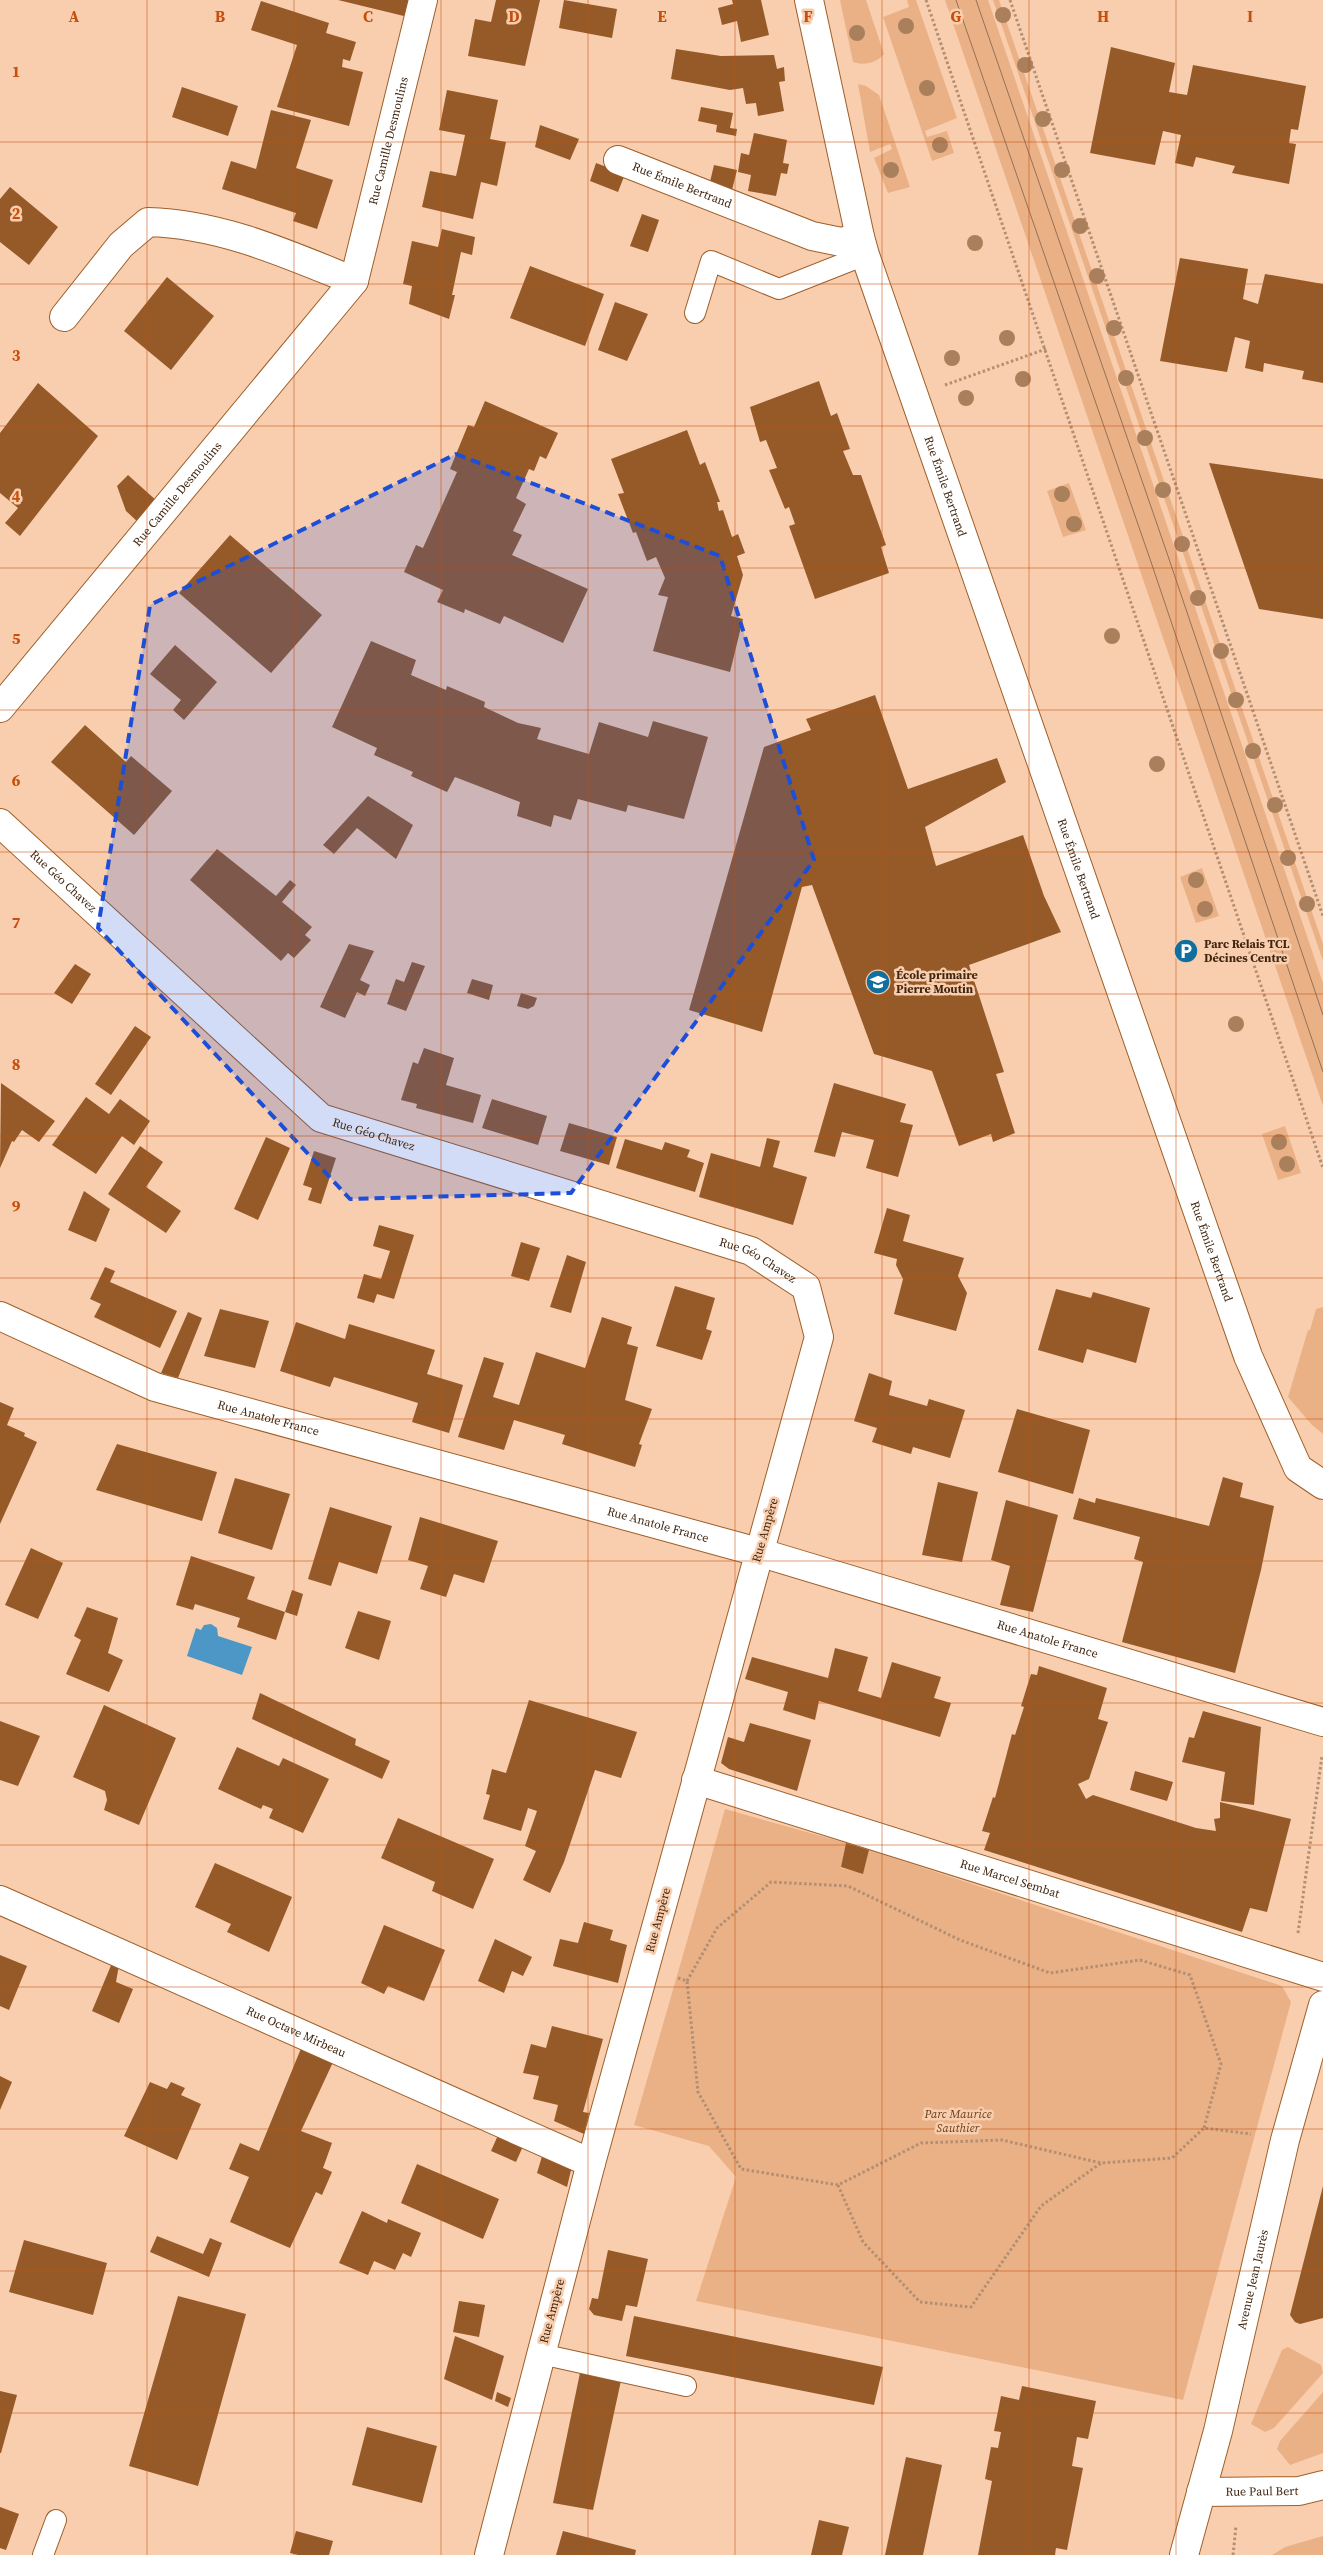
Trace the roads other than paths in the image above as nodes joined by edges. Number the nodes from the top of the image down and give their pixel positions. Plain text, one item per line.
1 (423, 0) edge
2 (809, 0) edge
3 (618, 160) dead end
4 (862, 246) junction
5 (354, 281) junction
6 (695, 313) dead end
7 (64, 318) dead end
8 (0, 708) edge
9 (0, 823) edge
10 (806, 1287) joint
11 (0, 1316) edge
12 (1323, 1485) edge
13 (758, 1552) junction
14 (1323, 1722) edge
15 (696, 1780) junction
16 (0, 1900) edge
17 (1323, 1977) edge
18 (1323, 2004) edge
19 (591, 2163) junction
20 (541, 2354) junction
21 (686, 2386) dead end
22 (1323, 2485) edge
23 (1201, 2492) junction
24 (56, 2520) dead end
25 (44, 2555) edge
26 (488, 2555) edge
27 (1184, 2555) edge

1 - 5 street, Rue Camille Desmoulins
2 - 4 street, Rue Émile Bertrand
3 - 4 street, Rue Émile Bertrand
4 - 6 lane
4 - 12 street, Rue Émile Bertrand
5 - 7 street
5 - 8 street, Rue Camille Desmoulins
9 - 10 street, Rue Géo Chavez
10 - 13 street, Rue Ampère
11 - 13 street, Rue Anatole France
13 - 14 street, Rue Anatole France
13 - 15 street, Rue Ampère
15 - 17 street, Rue Marcel Sembat
15 - 19 street, Rue Ampère
16 - 19 street, Rue Octave Mirbeau
18 - 23 street, Avenue Jean Jaurès
19 - 20 street, Rue Ampère
20 - 21 lane
20 - 26 street, Rue Ampère
22 - 23 street, Rue Paul Bert
23 - 27 street, Avenue Jean Jaurès
24 - 25 lane

